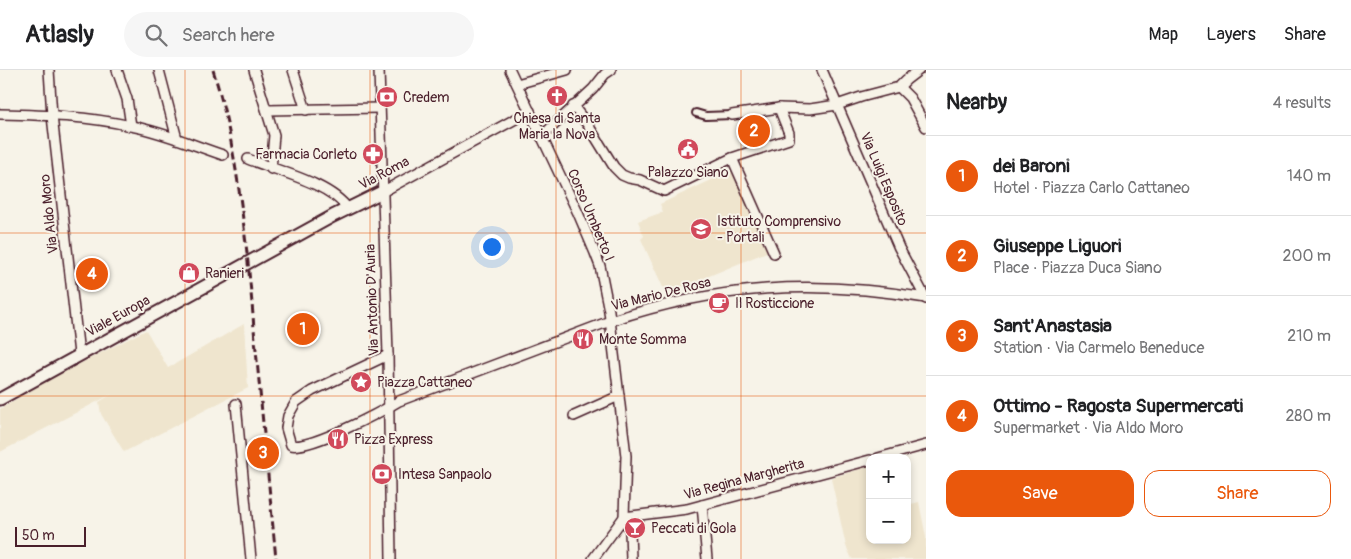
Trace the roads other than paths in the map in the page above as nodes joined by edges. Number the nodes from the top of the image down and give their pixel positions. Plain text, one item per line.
1 (117, 70) edge
2 (159, 70) edge
3 (254, 70) edge
4 (293, 70) edge
5 (379, 70) edge
6 (510, 70) edge
7 (567, 70) edge
8 (822, 70) edge
9 (919, 70) edge
10 (53, 71) edge
11 (608, 72) edge
12 (517, 84) junction
13 (899, 87) junction
14 (837, 105) junction
15 (573, 106) junction
16 (380, 108) junction
17 (779, 108) junction
18 (267, 110) junction
19 (306, 110) junction
20 (530, 112) junction
21 (696, 113) dead end
22 (0, 114) edge
23 (732, 115) joint
24 (52, 116) junction
25 (131, 126) junction
26 (926, 127) edge
27 (541, 137) junction
28 (177, 139) junction
29 (223, 155) dead end
30 (732, 158) junction
31 (248, 159) dead end
32 (271, 169) junction
33 (382, 192) junction
34 (348, 209) junction
35 (774, 253) dead end
36 (252, 260) joint
37 (926, 299) edge
38 (610, 321) junction
39 (79, 354) junction
40 (388, 355) junction
41 (618, 396) junction
42 (0, 399) edge
43 (236, 404) dead end
44 (388, 408) junction
45 (574, 416) dead end
46 (926, 445) edge
47 (893, 454) edge
48 (866, 461) edge
49 (702, 505) junction
50 (624, 517) junction
51 (251, 559) edge
52 (392, 559) edge
53 (593, 559) edge
54 (631, 559) edge
55 (707, 559) edge

1 - 25 street
2 - 28 street
3 - 18 street
4 - 19 street
5 - 16 street, Via Antonio D'Auria
6 - 12 street, Corso Umberto I
7 - 12 street
8 - 14 street, Via Luigi Esposito
9 - 13 street
10 - 24 street, Via Aldo Moro
11 - 15 street
12 - 20 street, Corso Umberto I
13 - 14 street
13 - 26 street
14 - 17 street
14 - 37 street, Via Luigi Esposito
15 - 27 street
15 - 30 street
16 - 19 street
16 - 33 street, Via Antonio D'Auria
17 - 23 street
17 - 30 street
18 - 19 street
18 - 32 street
20 - 27 street, Corso Umberto I
20 - 33 street, Via Roma
21 - 23 street
22 - 24 street
24 - 25 street
24 - 39 street, Via Aldo Moro
25 - 28 street
27 - 38 street, Corso Umberto I
28 - 29 street
30 - 35 street
31 - 32 street
32 - 34 street
33 - 34 street, Via Roma
33 - 40 street, Via Antonio D'Auria
34 - 36 street, Via Roma
36 - 39 street, Viale Europa
37 - 38 street, Via Mario De Rosa
38 - 41 street, Corso Umberto I
38 - 44 street, Via Mario De Rosa
39 - 42 street, Viale Europa
40 - 44 street, Via Antonio D'Auria
40 - 44 street, Via Mario De Rosa
41 - 45 street
41 - 50 street, Corso Umberto I
43 - 51 street
44 - 52 street, Via Antonio D'Auria
46 - 47 street
48 - 49 street, Via Regina Margherita
49 - 50 street, Via Regina Margherita
49 - 55 street
50 - 53 street
50 - 54 street, Corso Umberto I

